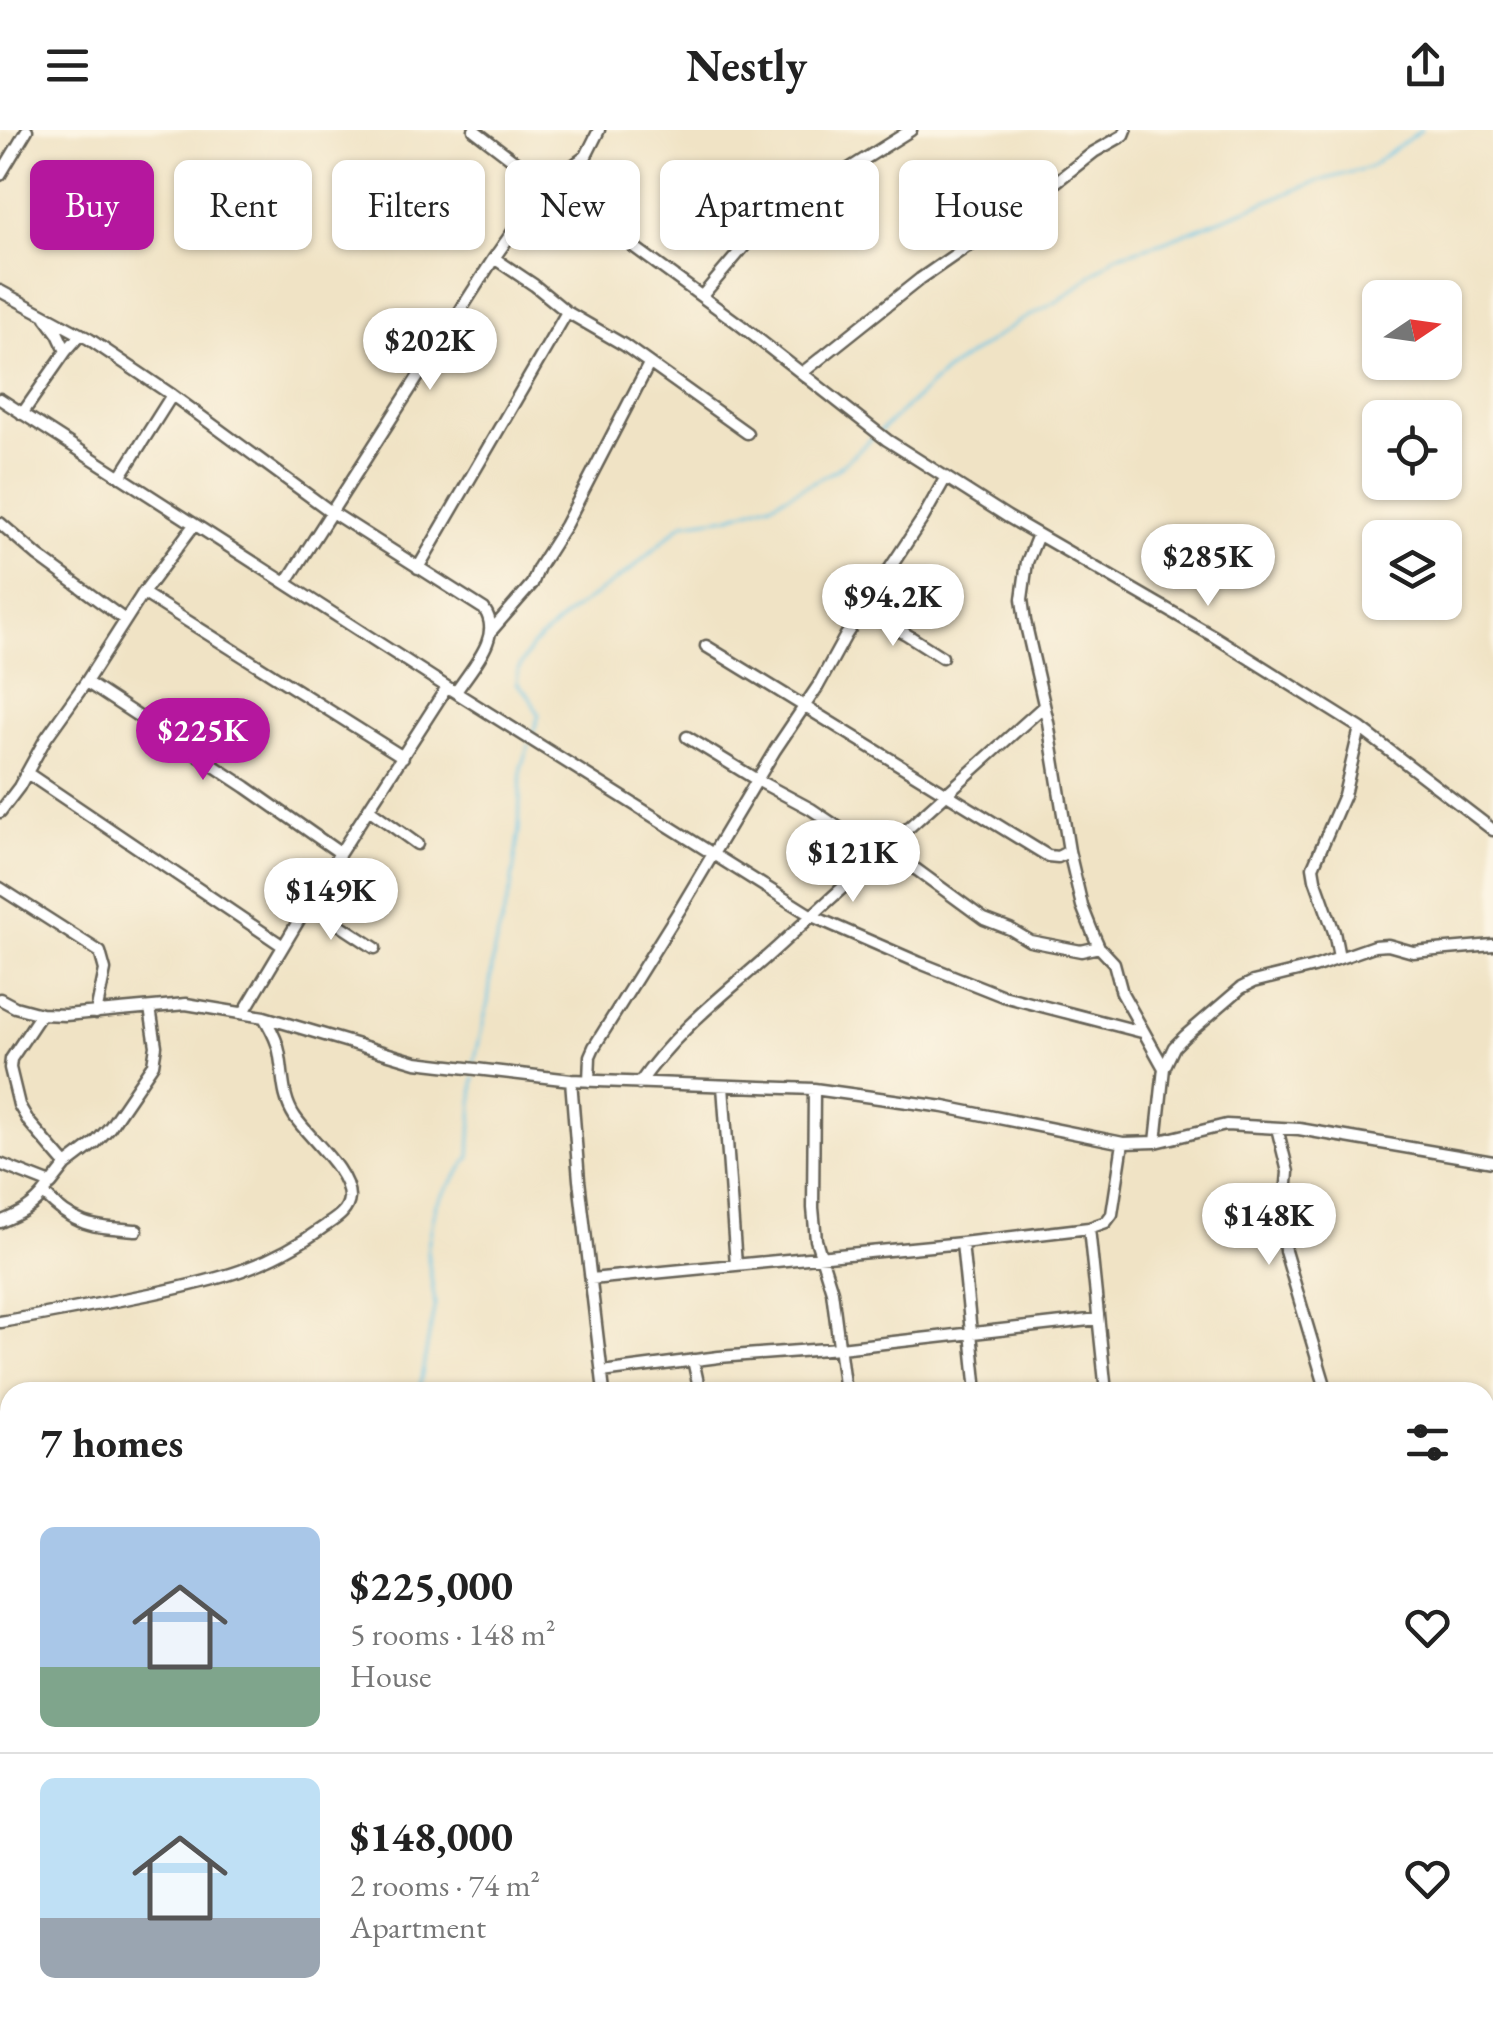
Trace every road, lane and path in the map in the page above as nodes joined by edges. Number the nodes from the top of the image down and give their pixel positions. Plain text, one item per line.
1 (27, 130) edge
2 (474, 130) edge
3 (599, 130) edge
4 (911, 130) edge
5 (1126, 130) edge
6 (513, 160) edge
7 (580, 160) edge
8 (0, 175) edge
9 (505, 243) edge
10 (639, 250) edge
11 (494, 258) junction
12 (0, 291) edge
13 (702, 296) junction
14 (36, 310) junction
15 (568, 312) junction
16 (81, 334) junction
17 (66, 351) junction
18 (649, 364) junction
19 (802, 373) junction
20 (172, 395) junction
21 (0, 399) edge
22 (22, 414) junction
23 (747, 433) dead end
24 (120, 477) junction
25 (946, 477) junction
26 (330, 511) junction
27 (0, 523) edge
28 (194, 524) junction
29 (1038, 535) junction
30 (418, 568) junction
31 (286, 584) junction
32 (143, 593) junction
33 (862, 610) junction
34 (125, 620) junction
35 (492, 630) junction
36 (706, 646) dead end
37 (942, 658) dead end
38 (86, 682) junction
39 (452, 689) junction
40 (805, 706) junction
41 (1044, 706) junction
42 (1360, 728) junction
43 (687, 737) dead end
44 (402, 758) junction
45 (27, 773) junction
46 (757, 780) junction
47 (947, 794) junction
48 (370, 810) junction
49 (0, 812) edge
50 (1493, 830) edge
51 (418, 844) dead end
52 (1069, 850) junction
53 (882, 852) junction
54 (340, 853) junction
55 (712, 853) junction
56 (0, 888) edge
57 (308, 904) junction
58 (812, 916) junction
59 (1493, 945) edge
60 (282, 946) junction
61 (1099, 947) junction
62 (375, 948) dead end
63 (1339, 957) junction
64 (0, 1000) edge
65 (150, 1008) junction
66 (96, 1012) junction
67 (244, 1012) junction
68 (41, 1014) junction
69 (264, 1016) junction
70 (1142, 1032) junction
71 (5, 1068) edge
72 (1164, 1068) junction
73 (571, 1080) junction
74 (589, 1081) junction
75 (639, 1084) junction
76 (724, 1086) junction
77 (814, 1088) junction
78 (1277, 1128) junction
79 (1156, 1142) junction
80 (1124, 1143) junction
81 (1493, 1162) edge
82 (0, 1164) edge
83 (66, 1164) junction
84 (48, 1189) junction
85 (0, 1222) edge
86 (1089, 1228) junction
87 (138, 1230) dead end
88 (962, 1243) junction
89 (822, 1256) junction
90 (736, 1264) junction
91 (590, 1279) junction
92 (1098, 1319) junction
93 (0, 1322) edge
94 (970, 1335) junction
95 (840, 1348) junction
96 (693, 1360) junction
97 (602, 1372) junction
98 (603, 1382) edge
99 (698, 1382) edge
100 (844, 1382) edge
101 (975, 1382) edge
102 (1105, 1382) edge
103 (1325, 1382) edge

1 - 8 street
2 - 6 street
3 - 7 street
4 - 13 street
5 - 19 street
9 - 11 street
10 - 13 street
11 - 15 street
11 - 26 street
12 - 14 street
13 - 19 street
14 - 16 street
14 - 17 street
15 - 18 street
15 - 30 street
16 - 17 street
16 - 20 street
17 - 22 street
18 - 23 street
18 - 35 street
19 - 25 street
20 - 24 street
20 - 26 street
21 - 22 street
22 - 24 street
24 - 28 street
25 - 29 street
25 - 33 street
26 - 30 street
26 - 31 street
27 - 34 street
28 - 31 street
28 - 32 street
29 - 41 street
29 - 42 street
30 - 35 street
31 - 39 street
32 - 34 street
32 - 44 street
33 - 37 street
33 - 40 street
34 - 38 street
35 - 39 street
36 - 40 street
38 - 45 street
38 - 54 street
39 - 44 street
39 - 55 street
40 - 46 street
40 - 47 street
41 - 47 street
41 - 52 street
42 - 50 street
42 - 63 street
43 - 46 street
44 - 48 street
45 - 49 street
45 - 60 street
46 - 53 street
46 - 55 street
47 - 52 street
47 - 53 street
48 - 51 street
48 - 54 street
52 - 61 street
53 - 58 street
53 - 61 street
54 - 57 street
55 - 58 street
55 - 74 street
56 - 66 street
57 - 60 street
57 - 62 street
58 - 70 street
58 - 75 street
59 - 63 street
60 - 67 street
61 - 70 street
63 - 72 street
64 - 68 street
65 - 66 street
65 - 67 street
65 - 83 street
66 - 68 street
67 - 69 street
68 - 71 street
69 - 73 street
69 - 93 street
70 - 72 street
71 - 83 street
72 - 79 street
73 - 74 street
73 - 91 street
74 - 75 street
75 - 76 street
76 - 77 street
76 - 90 street
77 - 80 street
77 - 89 street
78 - 79 street
78 - 81 street
78 - 103 street
79 - 80 street
80 - 86 street
82 - 84 street
83 - 84 street
84 - 85 street
84 - 87 street
86 - 88 street
86 - 92 street
88 - 89 street
88 - 94 street
89 - 90 street
89 - 95 street
90 - 91 street
91 - 97 street
92 - 94 street
92 - 102 street
94 - 95 street
94 - 101 street
95 - 96 street
95 - 100 street
96 - 97 street
96 - 99 street
97 - 98 street

